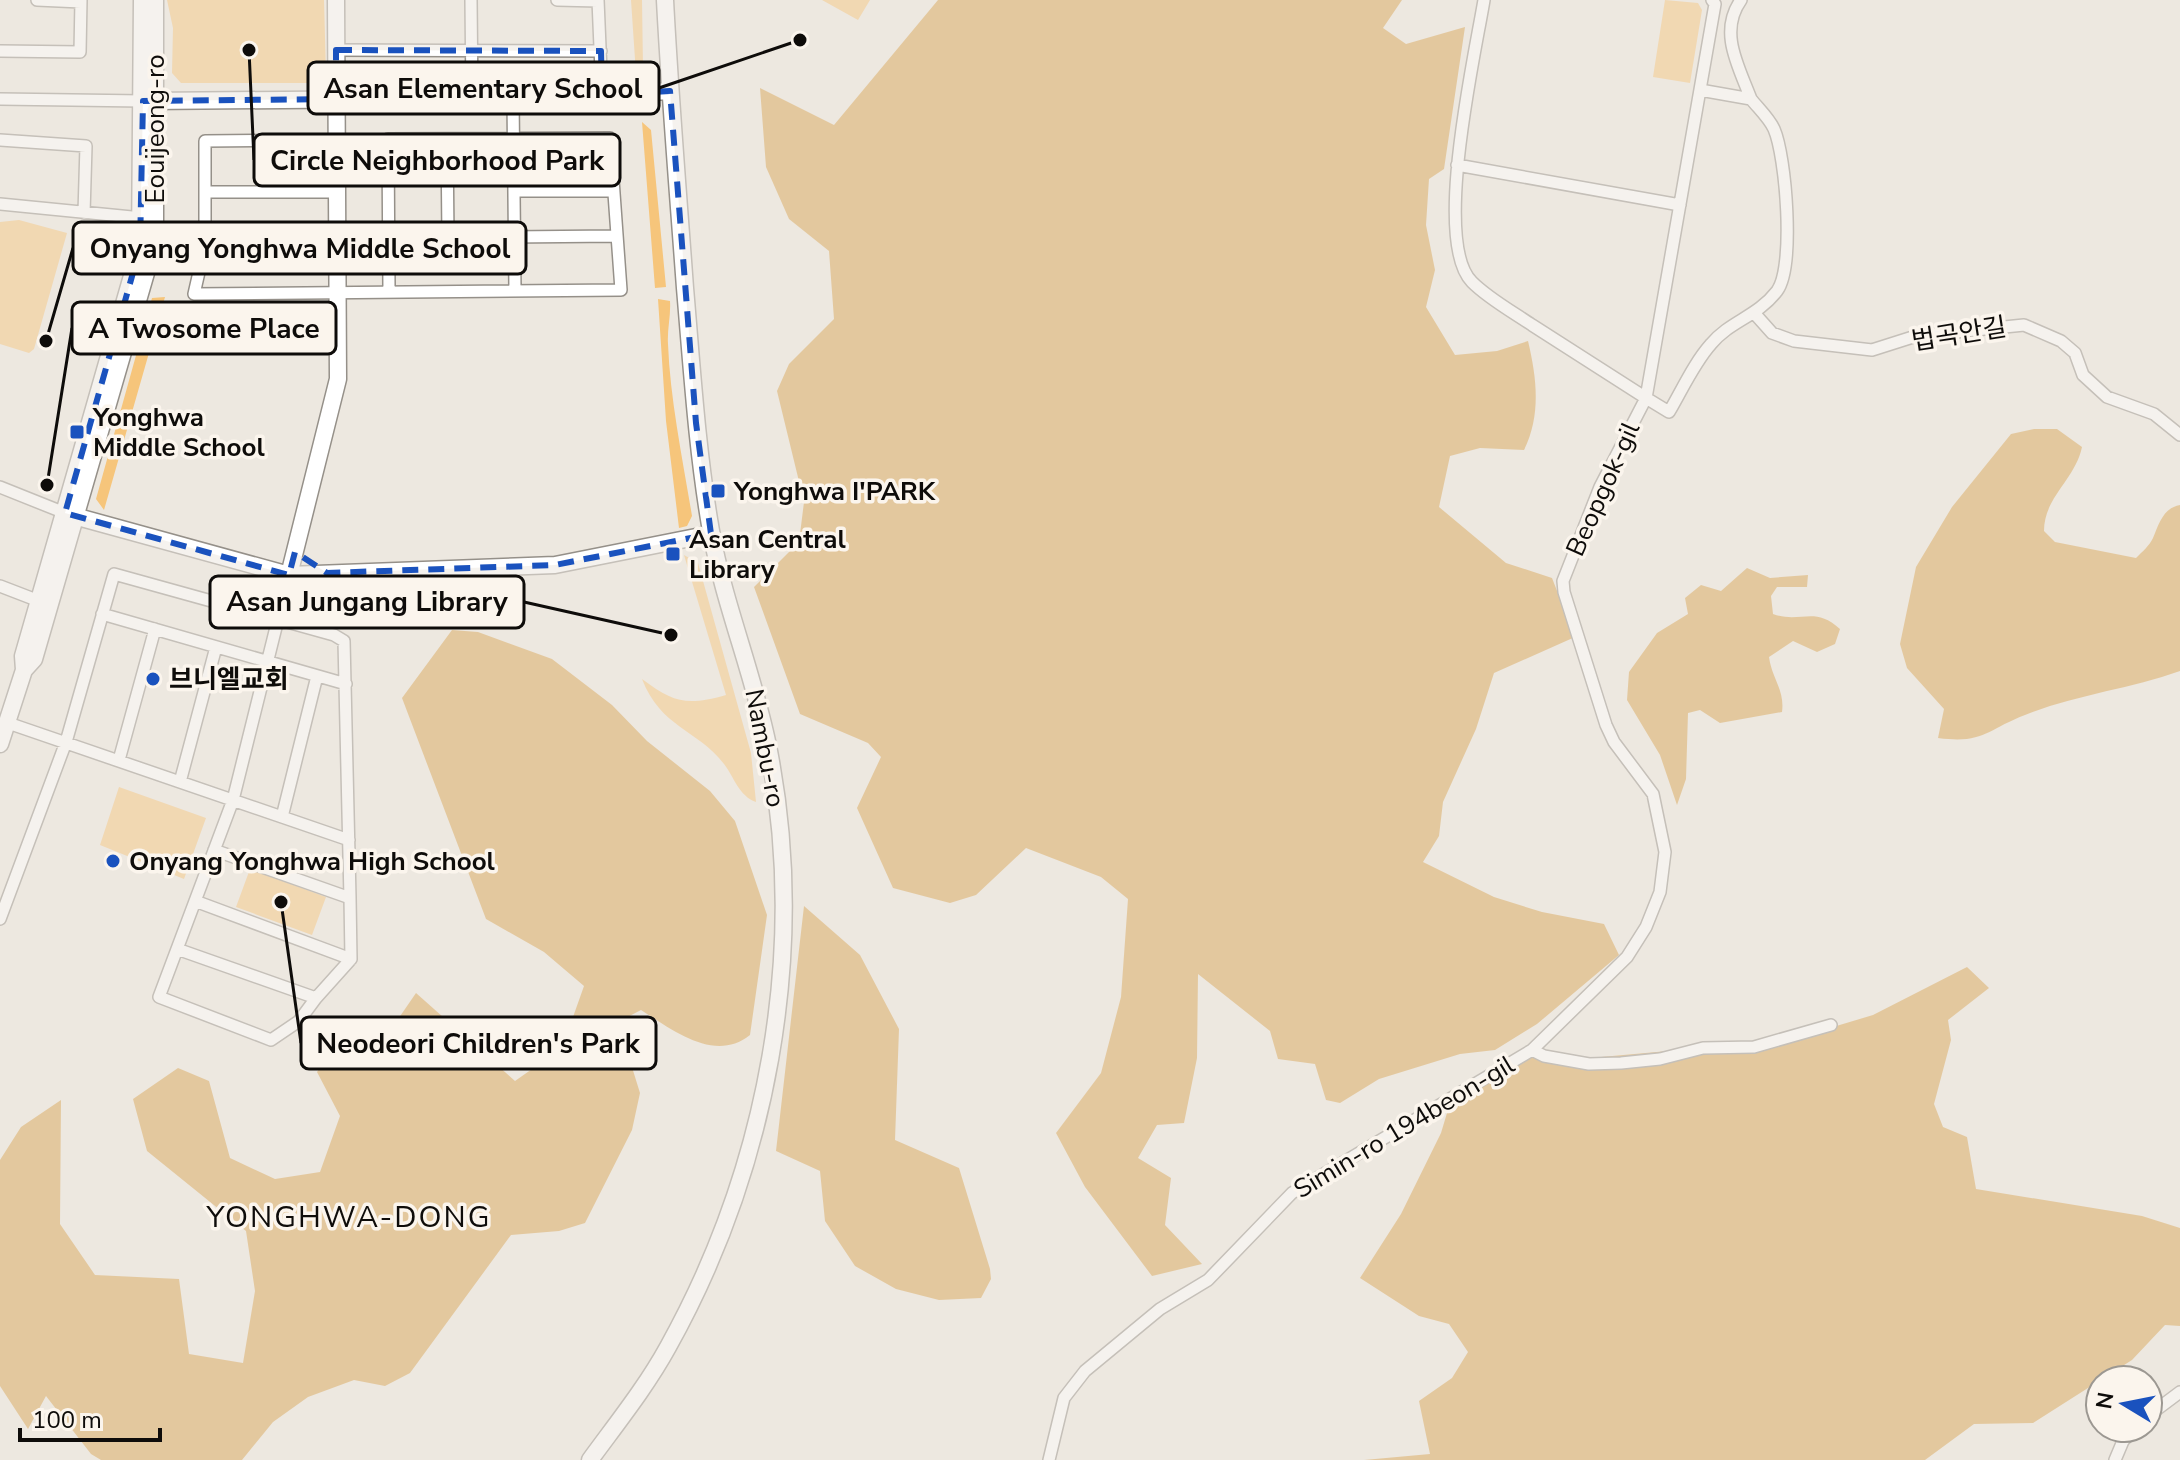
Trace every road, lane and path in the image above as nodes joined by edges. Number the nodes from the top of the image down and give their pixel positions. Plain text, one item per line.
1 (37, 0) edge
2 (142, 0) edge
3 (155, 0) edge
4 (336, 0) edge
5 (351, 0) edge
6 (471, 0) edge
7 (557, 0) edge
8 (598, 0) edge
9 (665, 0) edge
10 (1484, 0) edge
11 (1712, 0) edge
12 (1741, 0) edge
13 (81, 1) edge
14 (336, 50) junction
15 (472, 50) junction
16 (0, 51) edge
17 (601, 51) junction
18 (1700, 90) junction
19 (670, 91) junction
20 (602, 95) junction
21 (472, 98) junction
22 (513, 98) junction
23 (0, 99) edge
24 (336, 99) junction
25 (1751, 99) junction
26 (150, 101) junction
27 (447, 139) junction
28 (513, 139) junction
29 (0, 140) edge
30 (336, 140) junction
31 (1457, 165) junction
32 (514, 191) junction
33 (613, 191) junction
34 (205, 192) junction
35 (337, 192) junction
36 (0, 204) edge
37 (1680, 205) junction
38 (84, 213) junction
39 (142, 218) junction
40 (617, 236) junction
41 (388, 238) junction
42 (448, 238) junction
43 (515, 238) junction
44 (205, 243) junction
45 (337, 243) junction
46 (389, 290) junction
47 (515, 290) junction
48 (337, 291) junction
49 (1755, 314) junction
50 (1646, 398) junction
51 (2180, 435) edge
52 (0, 487) edge
53 (71, 515) junction
54 (711, 534) junction
55 (298, 537) junction
56 (327, 573) junction
57 (289, 575) junction
58 (0, 586) edge
59 (39, 601) junction
60 (102, 614) junction
61 (278, 620) junction
62 (155, 629) junction
63 (216, 647) junction
64 (267, 662) junction
65 (24, 670) junction
66 (317, 676) junction
67 (346, 684) junction
68 (8, 723) junction
69 (66, 742) junction
70 (0, 744) edge
71 (119, 760) junction
72 (180, 782) junction
73 (233, 800) junction
74 (282, 817) junction
75 (349, 840) junction
76 (214, 850) junction
77 (350, 898) junction
78 (195, 901) junction
79 (0, 919) edge
80 (177, 949) junction
81 (351, 959) junction
82 (316, 998) junction
83 (1831, 1025) dead end
84 (1532, 1050) junction
85 (590, 1460) edge
86 (1049, 1460) edge

1 - 13 street
2 - 26 street, Eouijeong-ro
3 - 26 street, Eouijeong-ro
4 - 5 street
4 - 14 street
6 - 15 street
7 - 8 street
8 - 17 street
9 - 19 street, Nambu-ro
10 - 31 street
11 - 18 street
12 - 25 street, Beopgok-gil
13 - 16 street
14 - 15 street
14 - 24 street
15 - 17 street
15 - 21 street
17 - 20 street
18 - 25 street
18 - 37 street
19 - 20 street
19 - 54 street, Nambu-ro
20 - 22 street
21 - 22 street
21 - 24 street
22 - 28 street
23 - 26 street
24 - 26 street
24 - 30 street
25 - 49 street, Beopgok-gil
26 - 39 street, Eouijeong-ro
26 - 53 street, Eouijeong-ro
27 - 28 street
27 - 41 street
27 - 42 street
28 - 32 street
28 - 33 street
29 - 38 street
30 - 34 street
30 - 35 street
31 - 37 street
31 - 50 street
32 - 33 street
32 - 43 street
33 - 40 street
34 - 35 street
34 - 44 street
35 - 45 street
36 - 38 street
37 - 50 street
38 - 39 street
39 - 53 street, Eouijeong-ro
40 - 43 street
40 - 47 street
41 - 42 street
41 - 46 street
42 - 43 street
43 - 47 street
44 - 45 street
44 - 48 street
45 - 48 street
46 - 47 street
46 - 48 street
48 - 55 street
49 - 50 street, Beopgok-gil
49 - 51 street, 법곡안길
50 - 84 street, Beopgok-gil
52 - 53 street
53 - 57 street
53 - 59 street, Eouijeong-ro
53 - 65 street, Eouijeong-ro
54 - 56 street
54 - 85 street, Nambu-ro
55 - 56 street
55 - 57 street
56 - 57 street
57 - 61 street
58 - 59 street
59 - 65 street, Eouijeong-ro
60 - 61 street
60 - 62 street
60 - 69 street
61 - 64 street
61 - 67 street
62 - 63 street
62 - 71 street
63 - 64 street
63 - 72 street
64 - 66 street
64 - 73 street
65 - 68 street, Eouijeong-ro
66 - 67 street
66 - 74 street
67 - 75 street
68 - 69 street
68 - 70 street, Eouijeong-ro
69 - 71 street
69 - 79 street
71 - 72 street
72 - 73 street
73 - 74 street
73 - 76 street
74 - 75 street
75 - 77 street
76 - 77 street
76 - 78 street
77 - 81 street
78 - 80 street
78 - 81 street
80 - 82 street
80 - 82 street
81 - 82 street
83 - 84 street, Simin-ro 194beon-gil
84 - 86 street, Simin-ro 194beon-gil

